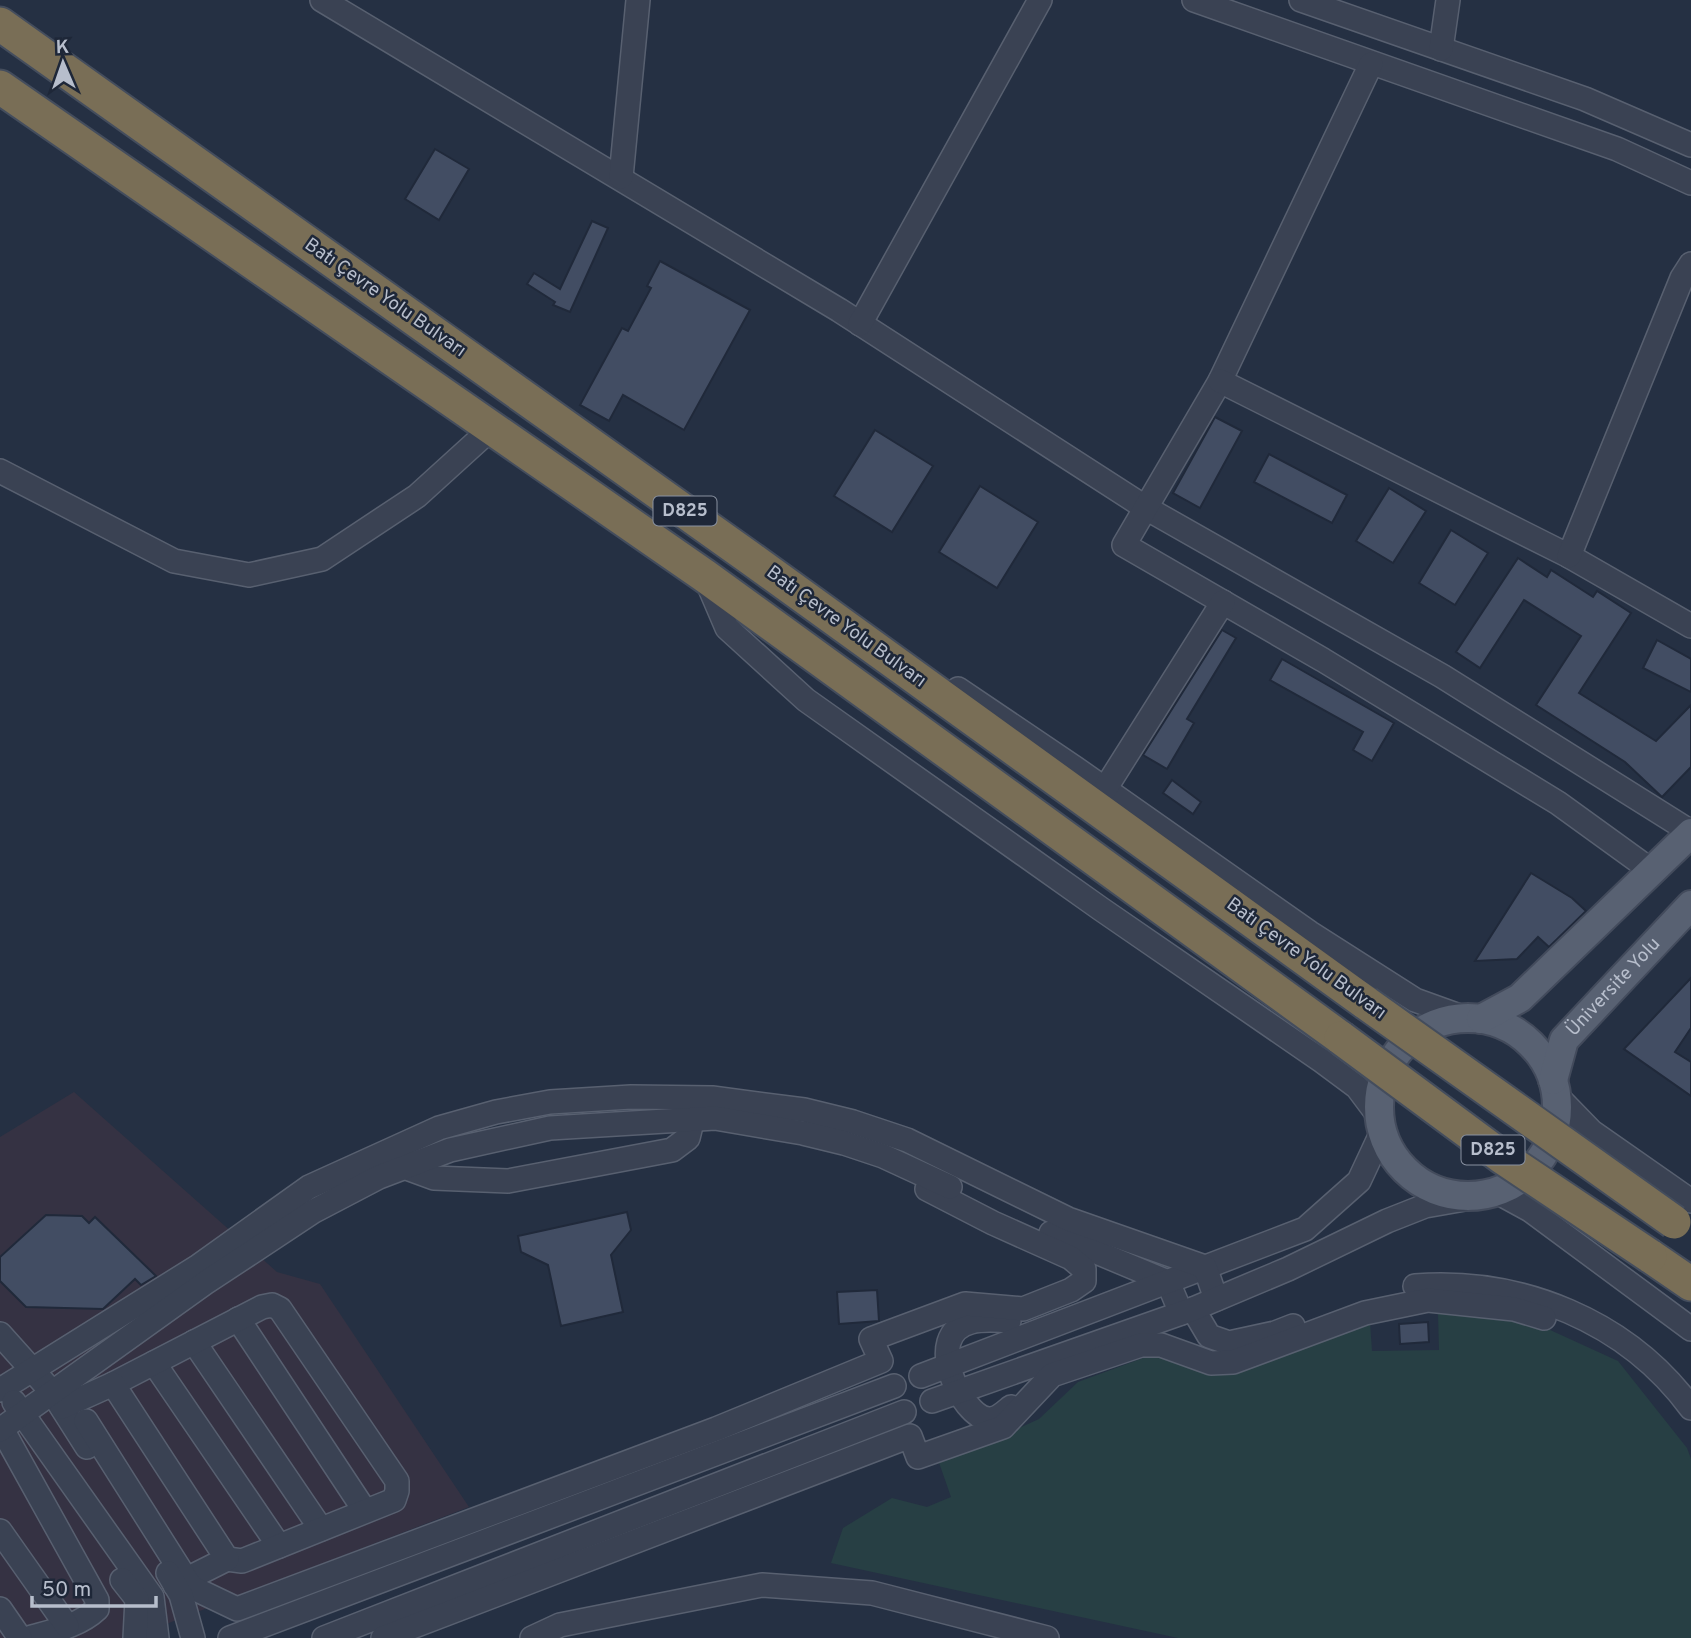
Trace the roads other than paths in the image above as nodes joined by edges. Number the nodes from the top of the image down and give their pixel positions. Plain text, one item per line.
1 (322, 0) edge
2 (638, 0) edge
3 (1040, 0) edge
4 (1194, 0) edge
5 (1301, 0) edge
6 (1448, 0) edge
7 (0, 24) edge
8 (1441, 49) junction
9 (1371, 64) junction
10 (0, 87) edge
11 (1691, 145) edge
12 (621, 177) junction
13 (1691, 183) edge
14 (1691, 264) edge
15 (860, 324) junction
16 (1220, 381) junction
17 (493, 427) junction
18 (0, 471) edge
19 (1146, 508) junction
20 (1569, 556) junction
21 (750, 558) junction
22 (705, 576) junction
23 (1223, 602) junction
24 (1691, 626) edge
25 (1105, 789) junction
26 (1691, 832) edge
27 (1652, 871) junction
28 (1691, 905) edge
29 (1473, 1018) junction
30 (1555, 1088) junction
31 (695, 1109) junction
32 (1379, 1124) junction
33 (404, 1167) junction
34 (927, 1189) dead end
35 (1489, 1194) junction
36 (1685, 1219) edge
37 (1205, 1267) junction
38 (1168, 1282) junction
39 (1691, 1284) edge
40 (1216, 1299) junction
41 (1187, 1311) junction
42 (1544, 1318) dead end
43 (238, 1319) junction
44 (1054, 1325) junction
45 (1691, 1329) edge
46 (0, 1334) edge
47 (194, 1342) junction
48 (1061, 1355) junction
49 (154, 1363) junction
50 (948, 1366) junction
51 (33, 1368) junction
52 (921, 1376) dead end
53 (113, 1384) junction
54 (894, 1386) dead end
55 (1, 1387) edge
56 (960, 1391) junction
57 (57, 1400) junction
58 (932, 1401) dead end
59 (1691, 1408) edge
60 (904, 1412) dead end
61 (23, 1415) junction
62 (86, 1421) dead end
63 (1, 1430) edge
64 (365, 1511) junction
65 (321, 1529) junction
66 (0, 1531) edge
67 (279, 1546) junction
68 (227, 1559) junction
69 (119, 1576) dead end
70 (181, 1582) junction
71 (0, 1609) edge
72 (66, 1626) junction
73 (20, 1638) edge
74 (29, 1638) edge
75 (135, 1638) edge
76 (157, 1638) edge
77 (193, 1638) edge
78 (230, 1638) edge
79 (324, 1638) edge
80 (383, 1638) edge
81 (531, 1638) edge
82 (1047, 1638) edge

1 - 12 street
2 - 12 street
3 - 15 street
4 - 9 street
5 - 8 street
6 - 8 street
7 - 21 highway, Batı Çevre Yolu Bulvarı / D825
8 - 11 street
9 - 13 street
9 - 16 street
10 - 17 highway, D825
12 - 15 street
14 - 20 street
15 - 19 street
16 - 19 street
16 - 20 street
17 - 18 street
17 - 22 highway, D825
19 - 23 street
19 - 26 street
20 - 24 street
21 - 25 street
21 - 36 highway, Batı Çevre Yolu Bulvarı / D825, bridge
22 - 32 street
22 - 39 highway, D825, bridge
23 - 25 street
23 - 27 street
25 - 29 street
26 - 27 main road
27 - 29 main road
28 - 30 main road, Üniversite Yolu
29 - 30 main road
29 - 32 main road
30 - 35 main road
30 - 36 street
31 - 33 street
31 - 33 street
31 - 37 street
31 - 38 street
31 - 51 street
32 - 35 main road
32 - 37 street
33 - 57 street
34 - 70 street
35 - 40 street
35 - 45 street
37 - 38 street
37 - 40 street
38 - 41 street
38 - 44 street
40 - 41 street
41 - 48 street
41 - 59 street
42 - 80 street
43 - 47 street
43 - 64 street
43 - 64 street
44 - 50 street
44 - 50 street
46 - 51 street
47 - 49 street
47 - 65 street
48 - 56 street
48 - 56 street
49 - 53 street
49 - 67 street
50 - 52 street
50 - 56 street
51 - 55 street
51 - 57 street
53 - 57 street
53 - 68 street
54 - 78 street
55 - 61 street
56 - 58 street
57 - 61 street
57 - 70 street
60 - 79 street
61 - 63 street
61 - 76 street
62 - 70 street
63 - 72 street
64 - 65 street
65 - 67 street
66 - 72 street
67 - 68 street
68 - 70 street
69 - 75 street
70 - 77 street
71 - 73 street
72 - 74 street
81 - 82 street

